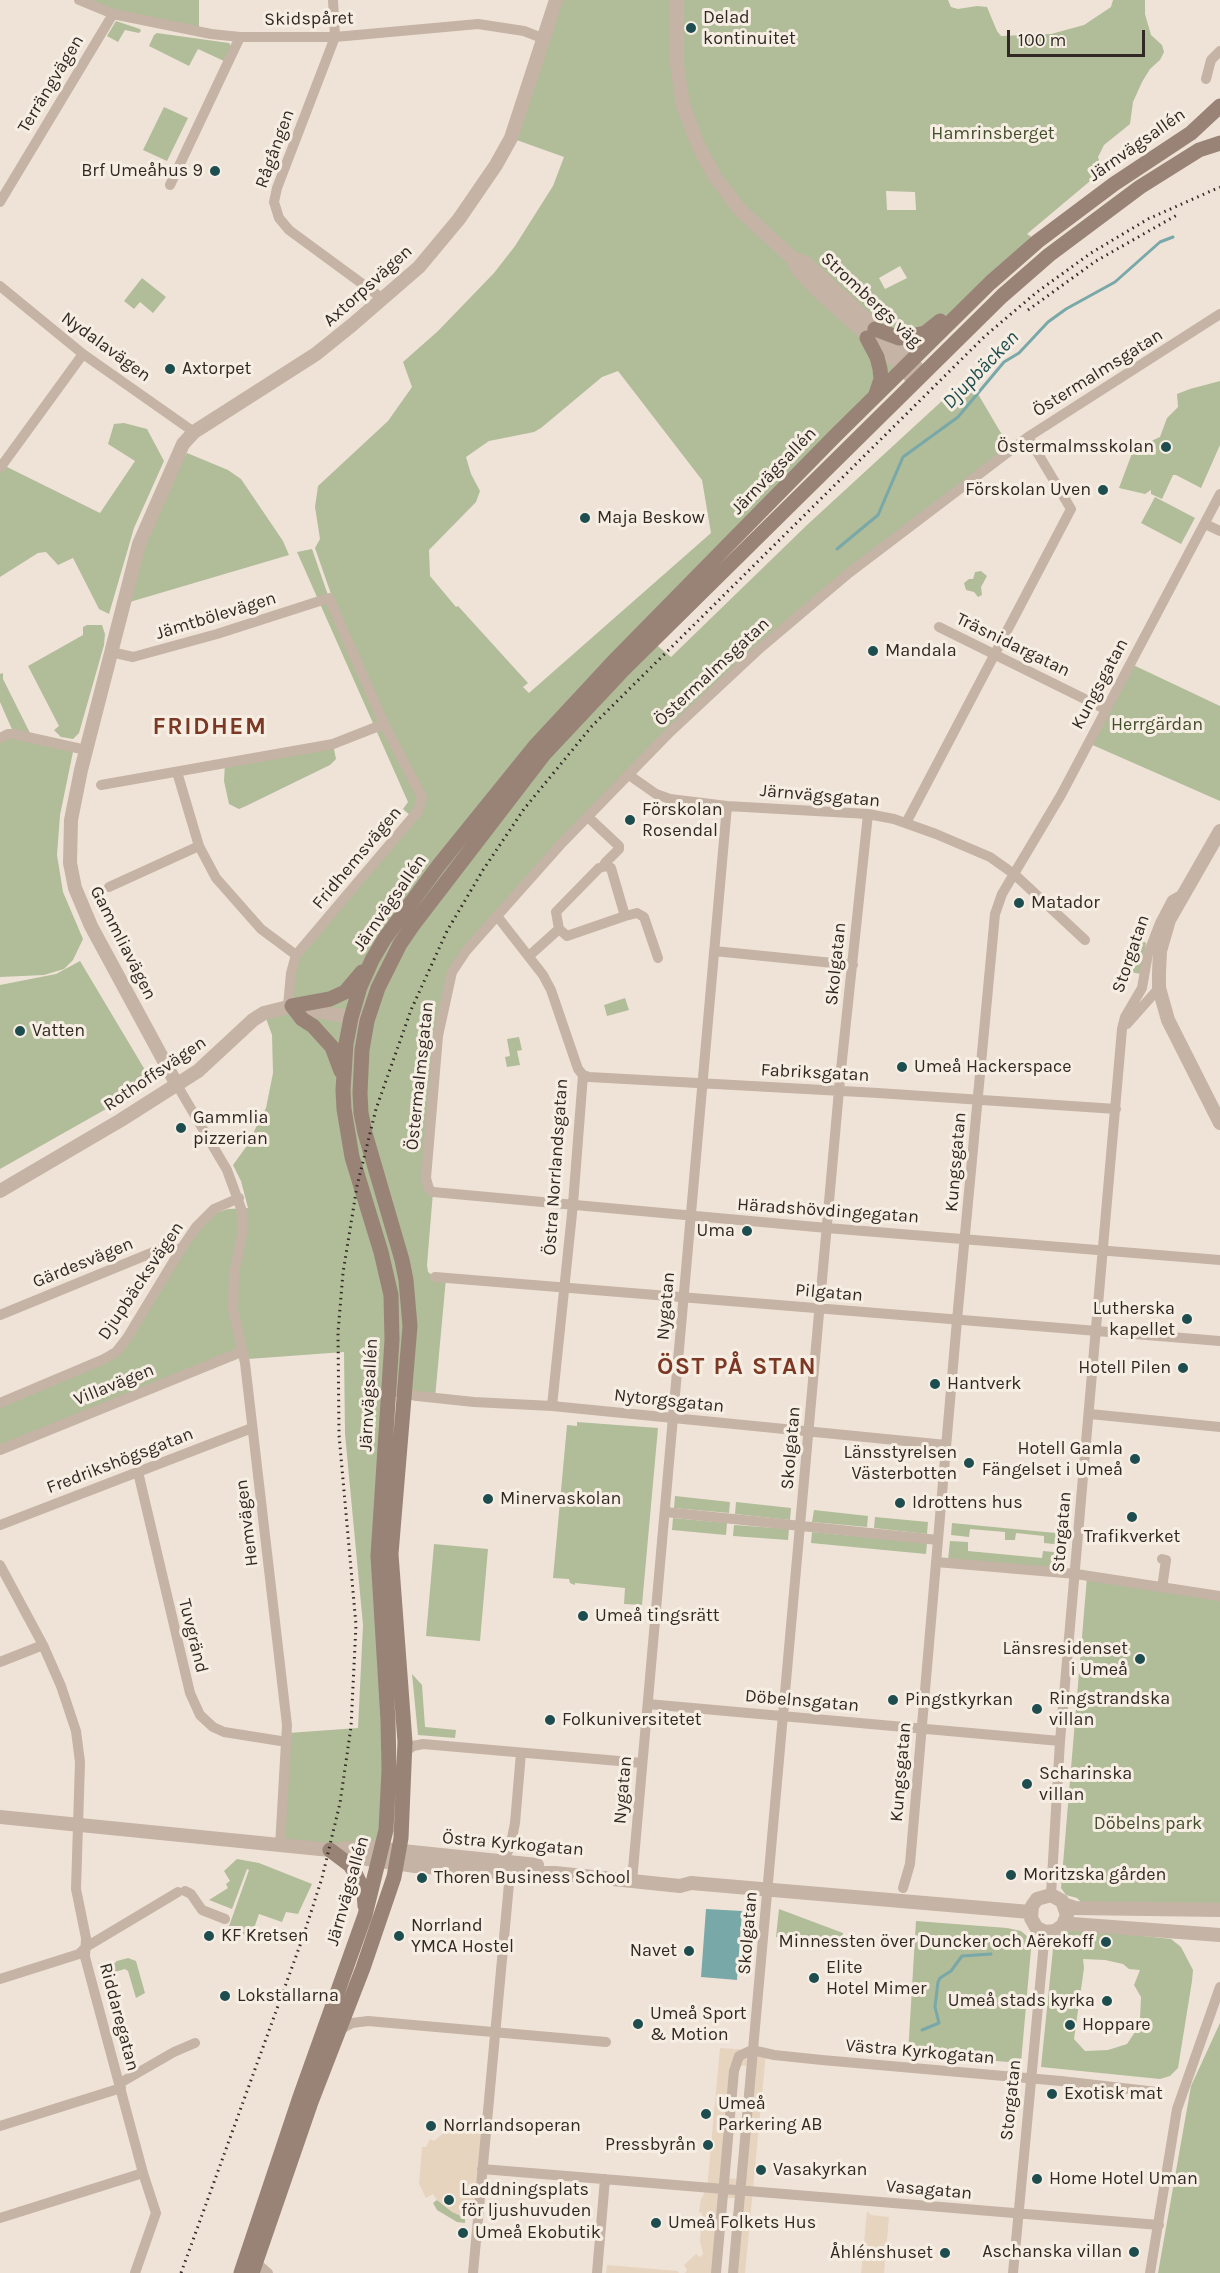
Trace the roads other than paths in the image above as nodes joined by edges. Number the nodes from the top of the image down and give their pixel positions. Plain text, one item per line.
1 (80, 0) edge
2 (333, 0) edge
3 (556, 0) edge
4 (678, 1) edge
5 (113, 14) junction
6 (240, 37) junction
7 (334, 37) junction
8 (542, 38) junction
9 (1220, 51) edge
10 (1206, 79) dead end
11 (1220, 106) edge
12 (1220, 111) edge
13 (1220, 123) edge
14 (1220, 143) edge
15 (170, 185) dead end
16 (0, 202) edge
17 (990, 283) junction
18 (0, 286) edge
19 (383, 299) junction
20 (1220, 314) edge
21 (871, 333) junction
22 (83, 354) junction
23 (907, 365) junction
24 (918, 378) junction
25 (876, 396) junction
26 (194, 432) junction
27 (1028, 437) junction
28 (1, 465) edge
29 (1220, 494) edge
30 (1204, 524) junction
31 (1220, 531) edge
32 (138, 544) joint
33 (329, 598) joint
34 (939, 627) dead end
35 (111, 652) junction
36 (996, 655) junction
37 (1105, 710) junction
38 (384, 724) junction
39 (0, 738) edge
40 (86, 750) junction
41 (177, 772) junction
42 (629, 775) junction
43 (101, 785) dead end
44 (727, 806) junction
45 (868, 814) junction
46 (588, 817) junction
47 (906, 824) junction
48 (1220, 831) edge
49 (199, 846) junction
50 (606, 866) junction
51 (1014, 874) junction
52 (109, 887) dead end
53 (1181, 895) junction
54 (497, 916) junction
55 (626, 916) junction
56 (558, 929) junction
57 (1085, 940) dead end
58 (714, 951) junction
59 (296, 955) junction
60 (529, 957) junction
61 (658, 958) dead end
62 (372, 960) junction
63 (853, 965) junction
64 (1160, 988) junction
65 (290, 1006) junction
66 (359, 1020) junction
67 (1122, 1029) junction
68 (583, 1075) junction
69 (343, 1080) junction
70 (703, 1082) junction
71 (177, 1084) junction
72 (839, 1091) junction
73 (978, 1100) junction
74 (1116, 1109) junction
75 (1220, 1123) edge
76 (0, 1191) edge
77 (433, 1192) joint
78 (238, 1198) junction
79 (573, 1204) junction
80 (691, 1216) junction
81 (827, 1228) junction
82 (965, 1238) junction
83 (181, 1249) junction
84 (1103, 1250) junction
85 (1220, 1260) edge
86 (435, 1277) dead end
87 (564, 1286) junction
88 (684, 1296) junction
89 (820, 1309) junction
90 (0, 1315) edge
91 (957, 1320) junction
92 (1097, 1330) junction
93 (1220, 1341) edge
94 (241, 1352) junction
95 (389, 1390) junction
96 (405, 1392) junction
97 (0, 1403) edge
98 (552, 1406) junction
99 (1090, 1414) junction
100 (673, 1418) junction
101 (1220, 1427) edge
102 (252, 1428) junction
103 (810, 1431) junction
104 (946, 1445) junction
105 (0, 1450) edge
106 (138, 1472) junction
107 (665, 1512) junction
108 (0, 1525) edge
109 (800, 1525) junction
110 (938, 1540) junction
111 (1162, 1559) dead end
112 (936, 1562) junction
113 (0, 1565) edge
114 (1076, 1575) junction
115 (1162, 1588) junction
116 (1220, 1596) edge
117 (44, 1646) junction
118 (0, 1662) edge
119 (648, 1704) junction
120 (784, 1716) junction
121 (922, 1727) junction
122 (1060, 1741) junction
123 (287, 1742) junction
124 (404, 1753) junction
125 (521, 1753) junction
126 (642, 1762) junction
127 (0, 1817) edge
128 (77, 1826) junction
129 (280, 1846) junction
130 (330, 1850) junction
131 (381, 1855) junction
132 (398, 1857) junction
133 (506, 1867) junction
134 (632, 1877) junction
135 (769, 1888) junction
136 (903, 1888) dead end
137 (1051, 1895) junction
138 (1066, 1905) junction
139 (1220, 1910) edge
140 (1030, 1912) junction
141 (365, 1915) junction
142 (225, 1919) dead end
143 (1063, 1925) junction
144 (1045, 1932) junction
145 (1220, 1935) edge
146 (86, 1947) junction
147 (0, 1979) edge
148 (1220, 1987) edge
149 (349, 2005) junction
150 (368, 2021) junction
151 (339, 2030) junction
152 (494, 2033) junction
153 (606, 2042) dead end
154 (195, 2043) dead end
155 (752, 2050) junction
156 (1031, 2078) junction
157 (120, 2085) junction
158 (1158, 2092) dead end
159 (0, 2126) edge
160 (482, 2169) junction
161 (143, 2173) junction
162 (605, 2179) junction
163 (723, 2190) junction
164 (741, 2191) junction
165 (1018, 2214) junction
166 (0, 2218) edge
167 (1159, 2225) junction
168 (248, 2268) edge
169 (135, 2273) edge
170 (268, 2273) edge
171 (473, 2273) edge
172 (597, 2273) edge
173 (716, 2273) edge
174 (734, 2273) edge
175 (1013, 2273) edge
176 (1150, 2273) edge

1 - 5 street, Skidspåret
2 - 7 street, Rågången
3 - 8 street, Axtorpsvägen
4 - 21 street, Strombergs väg
5 - 6 street, Skidspåret
5 - 16 street, Terrängvägen
6 - 7 street, Skidspåret
6 - 15 street
7 - 8 street, Skidspåret
7 - 19 street, Rågången
8 - 19 street, Axtorpsvägen
9 - 10 street
11 - 17 main road, Järnvägsallén
12 - 13 main road
14 - 24 main road, Järnvägsallén
17 - 21 main road
17 - 23 main road, Järnvägsallén
18 - 22 street, Nydalavägen
19 - 26 street, Axtorpsvägen
20 - 27 street, Östermalmsgatan
21 - 23 street, Strombergs väg
21 - 25 main road
22 - 26 street, Nydalavägen
22 - 28 street
23 - 24 street, Strombergs väg
23 - 25 main road, Järnvägsallén
24 - 66 main road, Järnvägsallén
25 - 62 main road, Järnvägsallén
26 - 32 street, Axtorpsvägen
27 - 36 street
27 - 42 street, Östermalmsgatan
29 - 30 street, Kungsgatan
30 - 31 street
30 - 37 street, Kungsgatan
32 - 35 street, Gammliavägen
33 - 35 street, Jämtbölevägen
33 - 38 street, Fridhemsvägen
34 - 36 street, Träsnidargatan
35 - 40 street, Gammliavägen
36 - 37 street, Träsnidargatan
36 - 47 street
37 - 51 street, Kungsgatan
38 - 41 street
38 - 59 street, Fridhemsvägen
39 - 40 street
40 - 71 street, Gammliavägen
41 - 43 street
41 - 49 street
42 - 44 street, Järnvägsgatan
42 - 46 street, Östermalmsgatan
44 - 45 street, Järnvägsgatan
44 - 58 street, Nygatan
45 - 47 street, Järnvägsgatan
45 - 63 street, Skolgatan
46 - 50 street
46 - 54 street, Östermalmsgatan
47 - 51 street, Järnvägsgatan
48 - 53 street, Storgatan
49 - 52 street
49 - 59 street
50 - 55 street
50 - 56 street
51 - 57 street, Järnvägsgatan
51 - 73 street, Kungsgatan
53 - 64 street, Storgatan
53 - 67 street, Storgatan
54 - 60 street, Östra Norrlandsgatan
54 - 77 street, Östermalmsgatan
55 - 56 street
55 - 61 street
56 - 60 street
58 - 63 street
58 - 70 street, Nygatan
59 - 65 street, Fridhemsvägen
60 - 68 street, Östra Norrlandsgatan
62 - 65 main road
62 - 66 main road, Järnvägsallén
63 - 72 street, Skolgatan
64 - 67 street, Storgatan
64 - 75 street
65 - 66 street
65 - 69 main road
65 - 71 street, Rothoffsvägen
66 - 69 main road, Järnvägsallén
66 - 96 main road, Järnvägsallén
67 - 74 street, Storgatan
68 - 70 street, Fabriksgatan
68 - 79 street, Östra Norrlandsgatan
69 - 95 main road, Järnvägsallén
70 - 72 street, Fabriksgatan
70 - 80 street, Nygatan
71 - 76 street, Rothoffsvägen
71 - 78 street, Gammliavägen
72 - 73 street, Fabriksgatan
72 - 81 street, Skolgatan
73 - 74 street, Fabriksgatan
73 - 82 street, Kungsgatan
74 - 84 street, Storgatan
77 - 79 street, Häradshövdingegatan
78 - 83 street, Djupbäcksvägen
78 - 94 street, Hemvägen
79 - 80 street, Häradshövdingegatan
79 - 87 street, Östra Norrlandsgatan
80 - 81 street, Häradshövdingegatan
80 - 88 street, Nygatan
81 - 82 street, Häradshövdingegatan
81 - 89 street, Skolgatan
82 - 84 street, Häradshövdingegatan
82 - 91 street, Kungsgatan
83 - 90 street, Gärdesvägen
83 - 97 street, Djupbäcksvägen
84 - 85 street, Häradshövdingegatan
84 - 92 street, Storgatan
86 - 87 street, Pilgatan
87 - 88 street, Pilgatan
87 - 98 street, Östra Norrlandsgatan
88 - 89 street, Pilgatan
88 - 100 street, Nygatan
89 - 91 street, Pilgatan
89 - 103 street, Skolgatan
91 - 92 street, Pilgatan
91 - 104 street, Kungsgatan
92 - 93 street, Pilgatan
92 - 99 street, Storgatan
94 - 102 street, Hemvägen
94 - 105 street, Villavägen
95 - 96 street, Nytorgsgatan
95 - 131 main road, Järnvägsallén
96 - 98 street, Nytorgsgatan
96 - 124 main road, Järnvägsallén
98 - 100 street, Nytorgsgatan
99 - 101 street
99 - 114 street, Storgatan
100 - 103 street, Nytorgsgatan
100 - 107 street, Nygatan
102 - 106 street, Fredrikshögsgatan
102 - 123 street, Hemvägen
103 - 104 street, Nytorgsgatan
103 - 109 street, Skolgatan
104 - 110 street, Kungsgatan
106 - 108 street, Fredrikshögsgatan
106 - 123 street, Tuvgränd
107 - 109 street
107 - 119 street, Nygatan
109 - 110 street
109 - 120 street, Skolgatan
110 - 112 street, Kungsgatan
111 - 115 street
112 - 114 street
112 - 121 street, Kungsgatan
113 - 117 street, Riddaregatan
114 - 115 street
114 - 122 street, Storgatan
115 - 116 street
117 - 118 street
117 - 128 street, Riddaregatan
119 - 120 street, Döbelnsgatan
119 - 126 street, Nygatan
120 - 121 street, Döbelnsgatan
120 - 135 street, Skolgatan
121 - 122 street, Döbelnsgatan
121 - 136 street, Kungsgatan
122 - 137 street, Storgatan
123 - 129 street, Hemvägen
124 - 125 street
124 - 132 main road, Järnvägsallén
125 - 126 street
125 - 133 street
126 - 134 street, Nygatan
127 - 128 street, Östra Kyrkogatan
128 - 129 street, Östra Kyrkogatan
128 - 146 street, Riddaregatan
129 - 130 street, Östra Kyrkogatan
130 - 131 street, Östra Kyrkogatan
130 - 141 main road
131 - 132 street, Östra Kyrkogatan
131 - 141 main road, Järnvägsallén
132 - 133 street, Östra Kyrkogatan
132 - 149 main road, Järnvägsallén
133 - 134 street, Östra Kyrkogatan
133 - 152 street
134 - 135 street, Östra Kyrkogatan
135 - 140 street, Östra Kyrkogatan
135 - 155 street, Skolgatan
137 - 138 street
137 - 140 street
138 - 139 street
138 - 143 street
140 - 144 street
141 - 168 main road, Järnvägsallén
142 - 146 street
143 - 144 street
143 - 145 street
144 - 156 street, Storgatan
146 - 147 street
146 - 157 street, Riddaregatan
148 - 167 street
149 - 150 street
149 - 151 main road, Järnvägsallén
150 - 151 street
150 - 152 street
151 - 168 main road, Järnvägsallén
152 - 153 street
152 - 160 street
154 - 157 street
155 - 156 street, Västra Kyrkogatan
155 - 163 street
155 - 164 street, Skolgatan
156 - 158 street, Västra Kyrkogatan
156 - 165 street, Storgatan
157 - 159 street
157 - 161 street, Riddaregatan
160 - 162 street, Vasagatan
160 - 171 street
161 - 166 street
161 - 169 street, Riddaregatan
162 - 163 street, Vasagatan
162 - 172 street
163 - 164 street, Vasagatan
163 - 173 street
164 - 165 street, Vasagatan
164 - 174 street, Skolgatan
165 - 167 street, Vasagatan
165 - 175 street, Storgatan
167 - 176 street
168 - 170 street

